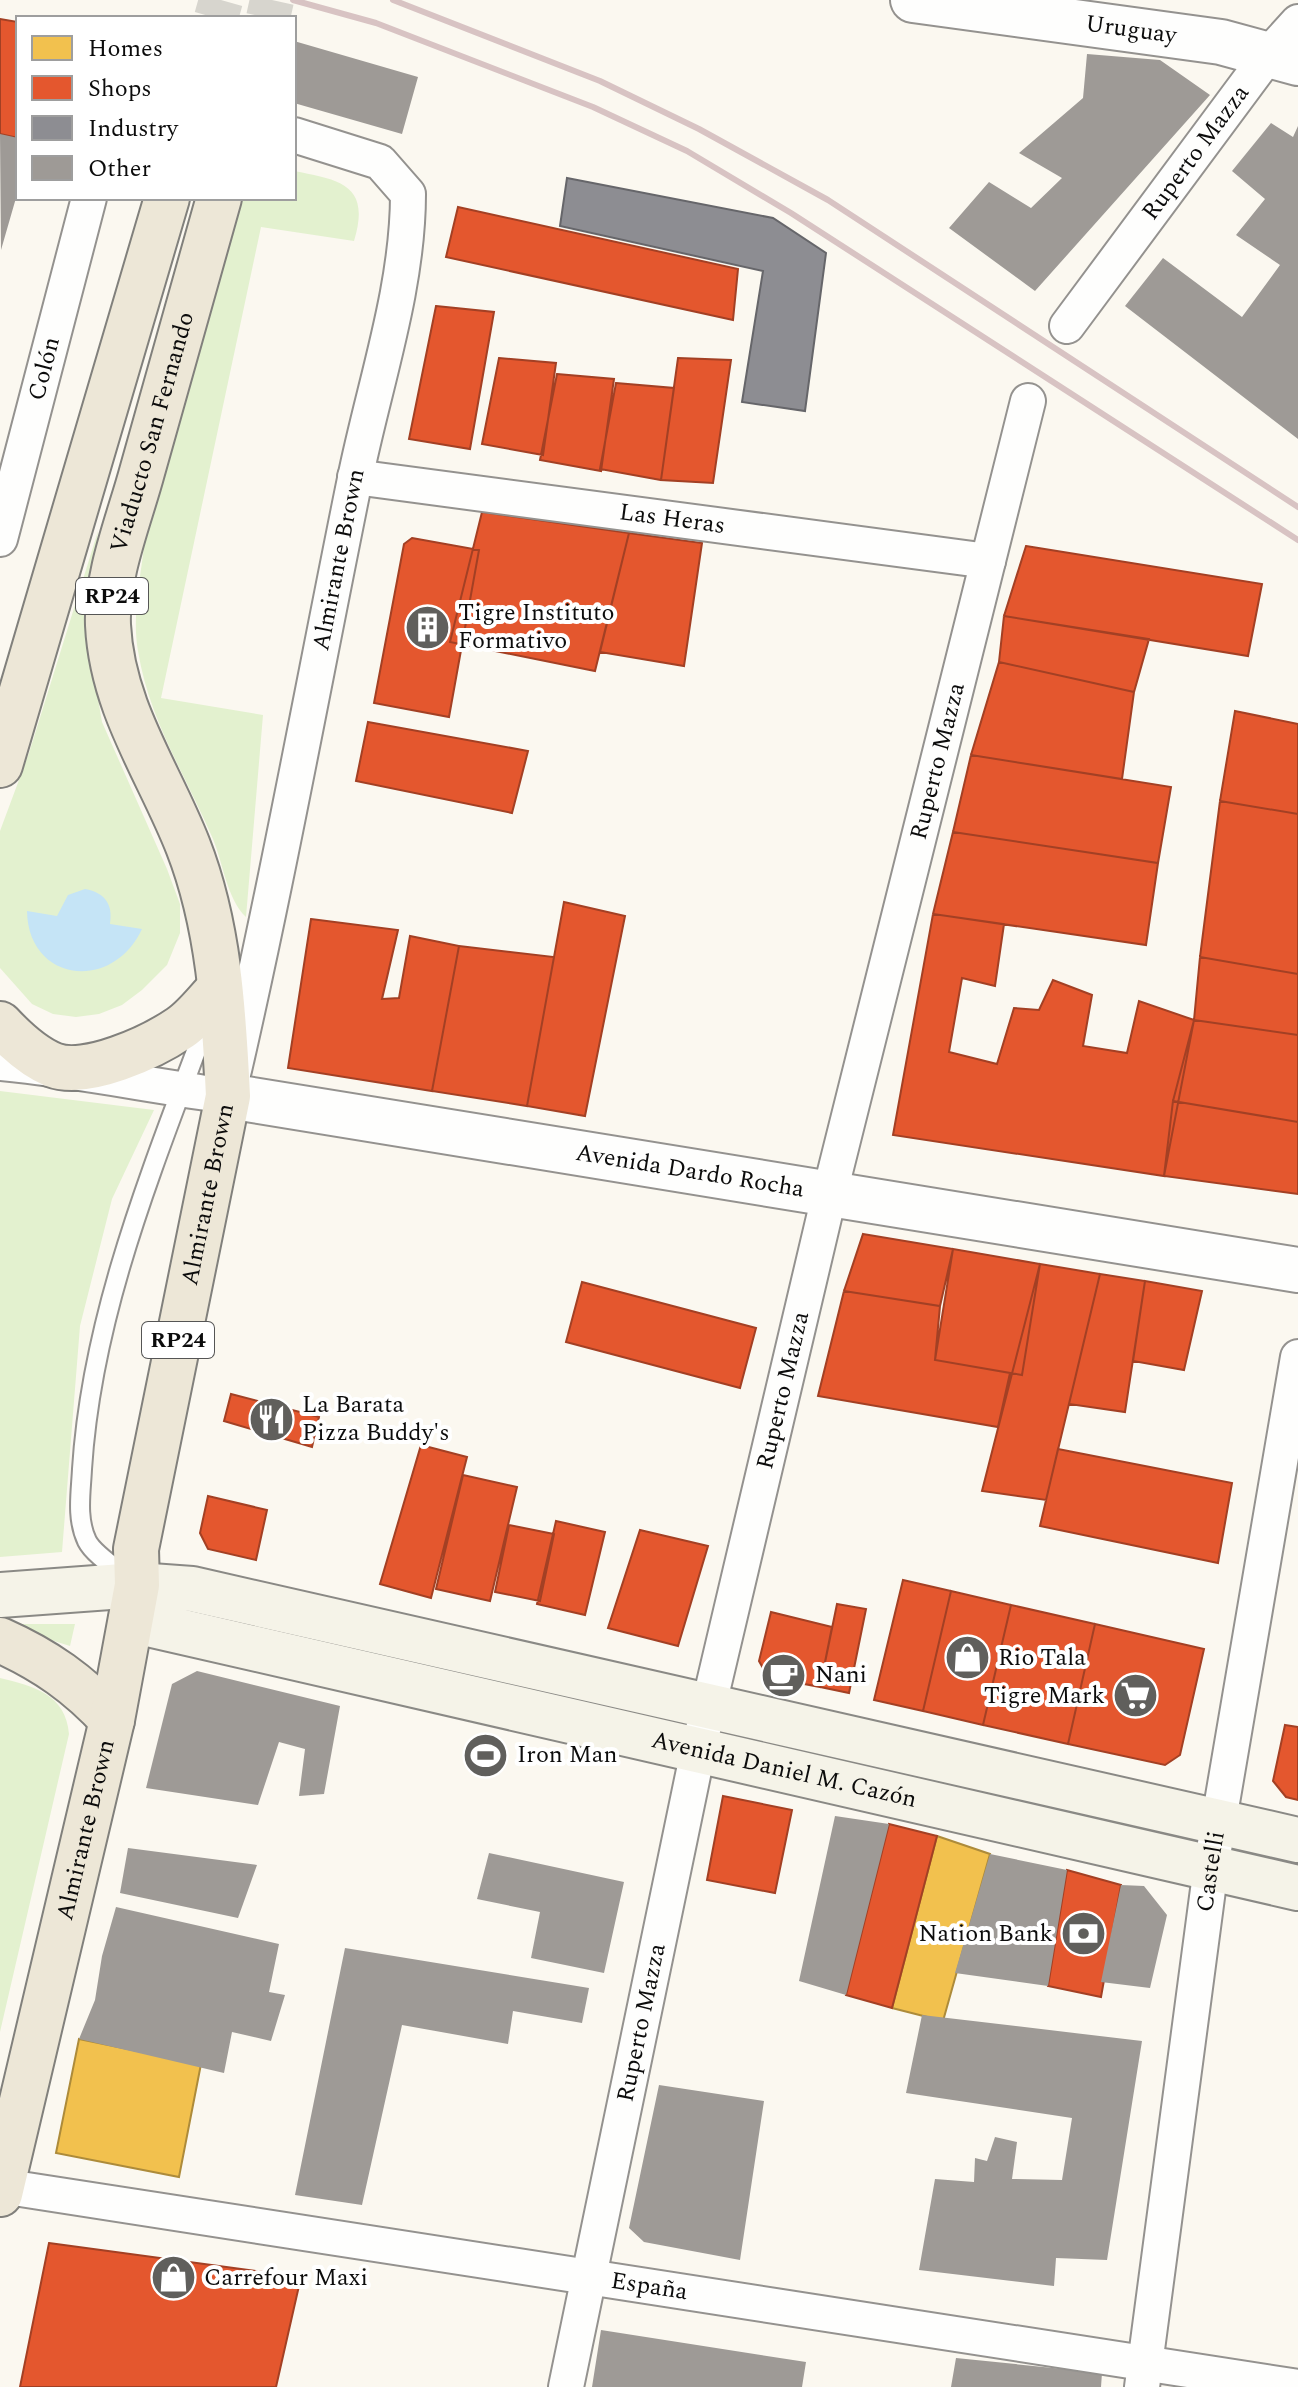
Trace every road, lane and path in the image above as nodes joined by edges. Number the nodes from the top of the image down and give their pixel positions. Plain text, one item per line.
1 (913, 0) edge
2 (1298, 22) edge
3 (1283, 59) edge
4 (296, 136) edge
5 (88, 200) edge
6 (166, 200) edge
7 (218, 200) edge
8 (1067, 326) dead end
9 (1028, 401) dead end
10 (8, 477) edge
11 (355, 477) junction
12 (0, 539) edge
13 (988, 561) junction
14 (0, 765) edge
15 (268, 923) junction
16 (220, 988) junction
17 (0, 1024) edge
18 (0, 1063) edge
19 (81, 1070) junction
20 (182, 1090) junction
21 (228, 1096) junction
22 (830, 1192) junction
23 (1298, 1270) edge
24 (1298, 1357) edge
25 (0, 1595) edge
26 (134, 1603) junction
27 (0, 1640) edge
28 (708, 1708) junction
29 (112, 1720) junction
30 (698, 1751) junction
31 (1219, 1821) junction
32 (1298, 1840) edge
33 (1211, 1867) junction
34 (1298, 1888) edge
35 (1, 2190) edge
36 (587, 2279) junction
37 (1143, 2374) edge
38 (566, 2387) edge
39 (1298, 2387) edge

1 - 3 street, Uruguay
2 - 3 street, Ruperto Mazza
3 - 8 street, Ruperto Mazza
4 - 11 street, Almirante Brown
5 - 10 street, Colón
6 - 14 main road, RP24
7 - 16 main road, Viaducto San Fernando / RP24
9 - 13 street, Ruperto Mazza
10 - 12 street, Colón
11 - 13 street, Las Heras
11 - 15 street, Almirante Brown
13 - 22 street, Ruperto Mazza
15 - 16 street
15 - 21 street, Almirante Brown
16 - 19 main road
16 - 20 lane
16 - 21 main road, RP24
17 - 19 main road
18 - 19 street, Avenida Dardo Rocha
19 - 20 street, Avenida Dardo Rocha
20 - 21 street, Avenida Dardo Rocha
20 - 26 lane
21 - 22 street, Avenida Dardo Rocha
21 - 26 main road, Almirante Brown / RP24
22 - 23 street, Avenida Dardo Rocha
22 - 28 street, Ruperto Mazza
24 - 31 street, Castelli
25 - 26 main road
26 - 28 main road, Avenida Daniel M. Cazón
26 - 29 main road, Almirante Brown / RP24
26 - 30 main road, Avenida Daniel M. Cazón
27 - 29 main road
28 - 30 street, Ruperto Mazza
28 - 31 main road, Avenida Daniel M. Cazón
29 - 35 main road, Almirante Brown / RP24
30 - 33 main road, Avenida Daniel M. Cazón
30 - 36 street, Ruperto Mazza
31 - 32 main road, Avenida Daniel M. Cazón
31 - 33 street, Castelli
33 - 34 main road, Avenida Daniel M. Cazón
33 - 37 street, Castelli
35 - 36 street, España
36 - 37 street, España
36 - 38 street, Ruperto Mazza
37 - 39 street, España

